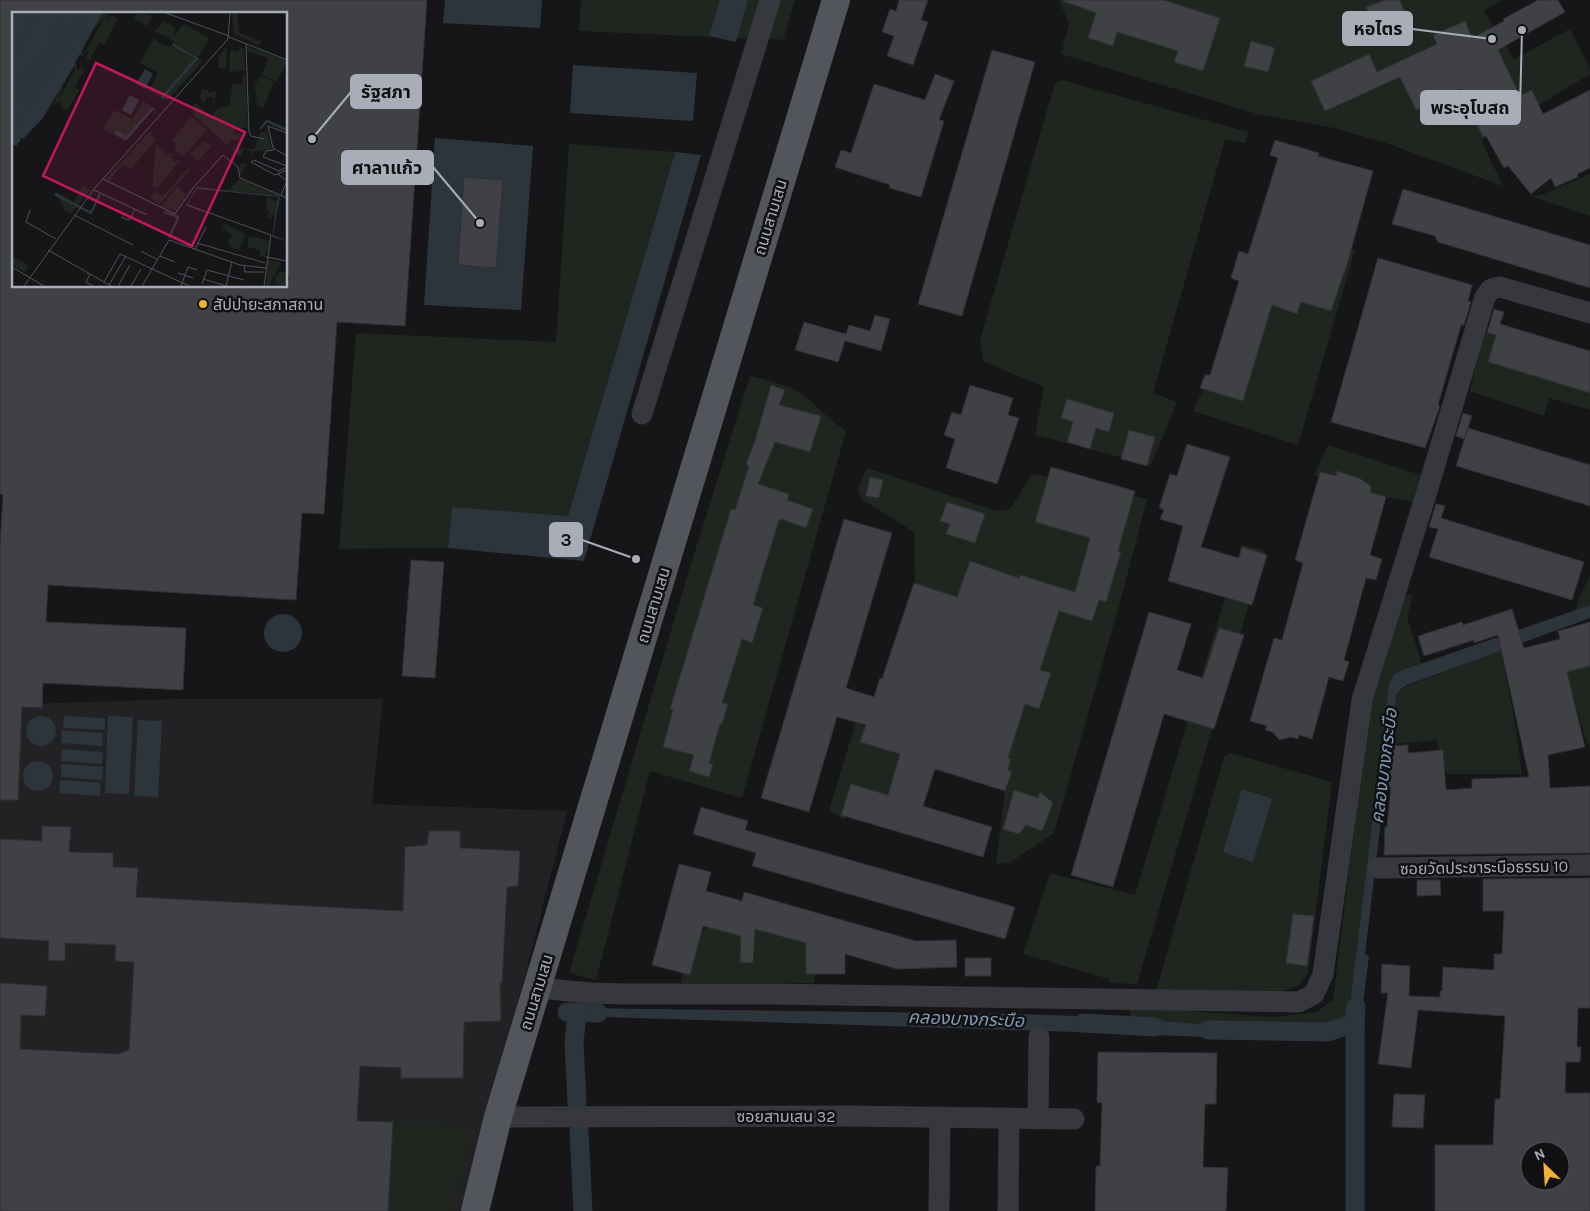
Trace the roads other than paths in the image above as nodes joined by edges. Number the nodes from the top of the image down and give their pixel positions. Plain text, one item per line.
1 (770, 0) edge
2 (836, 0) edge
3 (1590, 312) edge
4 (642, 414) dead end
5 (1590, 865) edge
6 (1378, 868) dead end
7 (537, 988) junction
8 (1039, 1037) dead end
9 (498, 1117) junction
10 (940, 1117) junction
11 (1038, 1119) junction
12 (1074, 1119) dead end
13 (1009, 1120) junction
14 (475, 1211) edge
15 (939, 1211) edge
16 (1008, 1211) edge

1 - 4 street
2 - 7 main road, ถนนสามเสน
3 - 7 street
5 - 6 street, ซอยวัดประชาระบือธรรม 10
7 - 9 main road, ถนนสามเสน
8 - 11 street
9 - 10 street, ซอยสามเสน 32
9 - 14 main road, ถนนสามเสน
10 - 13 street, ซอยสามเสน 32
10 - 15 street
11 - 12 street, ซอยสามเสน 32
11 - 13 street, ซอยสามเสน 32
13 - 16 street

